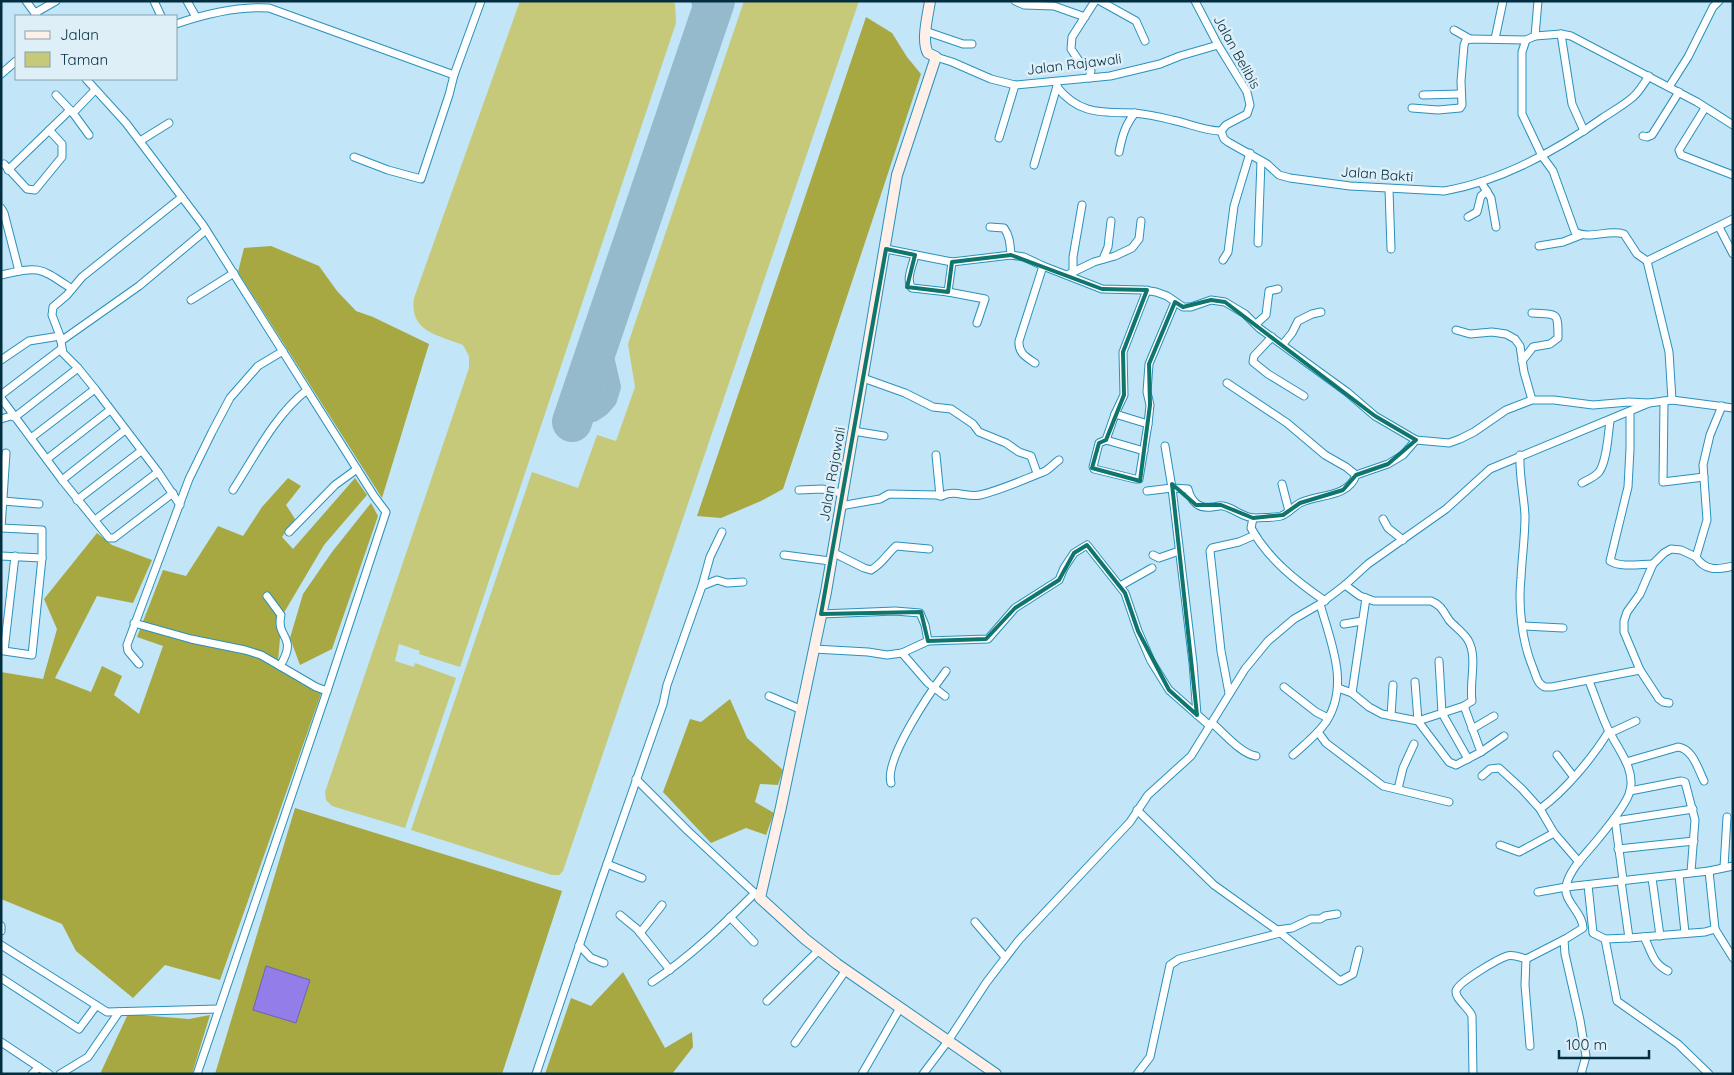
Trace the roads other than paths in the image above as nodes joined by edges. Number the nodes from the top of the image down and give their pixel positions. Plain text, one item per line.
1 (26, 1) edge
2 (56, 1) edge
3 (154, 1) edge
4 (187, 1) edge
5 (276, 1) edge
6 (481, 1) edge
7 (930, 1) edge
8 (1015, 1) edge
9 (1095, 1) edge
10 (1100, 1) edge
11 (1195, 1) edge
12 (1503, 1) edge
13 (1538, 1) edge
14 (1717, 2) edge
15 (269, 8) junction
16 (36, 15) edge
17 (161, 15) edge
18 (196, 18) junction
19 (1085, 18) junction
20 (178, 23) edge
21 (1454, 30) dead end
22 (925, 31) junction
23 (1561, 34) junction
24 (1535, 36) junction
25 (1470, 39) junction
26 (1495, 39) junction
27 (1526, 40) junction
28 (1145, 41) dead end
29 (972, 44) dead end
30 (1218, 45) junction
31 (936, 57) junction
32 (15, 62) edge
33 (1, 74) edge
34 (454, 75) junction
35 (1649, 76) junction
36 (1089, 78) junction
37 (87, 80) edge
38 (1058, 84) junction
39 (1015, 85) junction
40 (1669, 87) junction
41 (95, 90) junction
42 (1679, 92) junction
43 (1461, 94) junction
44 (56, 95) dead end
45 (1423, 96) dead end
46 (1412, 108) dead end
47 (1705, 108) junction
48 (72, 111) junction
49 (1135, 113) junction
50 (169, 123) dead end
51 (1733, 125) edge
52 (49, 130) junction
53 (1221, 131) junction
54 (1584, 131) junction
55 (89, 135) dead end
56 (1643, 136) dead end
57 (998, 138) dead end
58 (140, 141) junction
59 (1118, 152) dead end
60 (1250, 154) junction
61 (1542, 156) junction
62 (354, 157) dead end
63 (1261, 161) junction
64 (1034, 165) dead end
65 (1733, 175) edge
66 (1482, 182) junction
67 (1389, 189) junction
68 (1487, 191) junction
69 (182, 197) junction
70 (1082, 205) dead end
71 (1, 208) edge
72 (1468, 217) dead end
73 (1733, 219) edge
74 (1111, 221) dead end
75 (1140, 221) dead end
76 (1496, 226) dead end
77 (990, 227) dead end
78 (1719, 227) junction
79 (206, 230) junction
80 (1581, 235) junction
81 (1258, 243) dead end
82 (1539, 246) dead end
83 (886, 249) junction
84 (1390, 249) dead end
85 (1733, 254) edge
86 (915, 255) junction
87 (1011, 255) junction
88 (1103, 259) junction
89 (1223, 260) dead end
90 (1647, 261) junction
91 (952, 262) junction
92 (1043, 266) junction
93 (19, 271) junction
94 (234, 273) junction
95 (1070, 274) junction
96 (1, 275) edge
97 (72, 289) junction
98 (1278, 289) dead end
99 (1147, 290) junction
100 (948, 292) junction
101 (191, 300) dead end
102 (1175, 302) junction
103 (1320, 312) dead end
104 (1532, 313) dead end
105 (977, 323) dead end
106 (1256, 324) junction
107 (1456, 330) dead end
108 (1272, 337) junction
109 (61, 342) junction
110 (1283, 344) junction
111 (283, 351) junction
112 (1, 360) edge
113 (1522, 360) junction
114 (1035, 363) dead end
115 (78, 368) junction
116 (863, 378) junction
117 (1227, 383) dead end
118 (95, 389) junction
119 (307, 390) junction
120 (1, 396) edge
121 (1304, 396) dead end
122 (1532, 400) junction
123 (1672, 400) junction
124 (1664, 401) junction
125 (1649, 403) junction
126 (1722, 406) junction
127 (1733, 408) edge
128 (110, 410) junction
129 (1630, 412) junction
130 (1115, 414) junction
131 (15, 417) junction
132 (1, 420) edge
133 (1610, 421) junction
134 (1148, 424) junction
135 (125, 430) junction
136 (853, 431) junction
137 (884, 436) dead end
138 (31, 438) junction
139 (1106, 440) junction
140 (1416, 440) junction
141 (1165, 446) dead end
142 (141, 451) junction
143 (1144, 451) junction
144 (6, 453) dead end
145 (936, 455) dead end
146 (1520, 455) junction
147 (47, 459) junction
148 (1058, 460) dead end
149 (357, 469) junction
150 (158, 472) junction
151 (1036, 473) junction
152 (1356, 475) junction
153 (1704, 478) junction
154 (62, 480) junction
155 (1582, 483) dead end
156 (1282, 484) dead end
157 (1172, 488) junction
158 (233, 490) dead end
159 (799, 490) dead end
160 (1148, 491) dead end
161 (173, 493) junction
162 (842, 493) junction
163 (940, 496) junction
164 (3, 500) junction
165 (77, 500) junction
166 (39, 504) dead end
167 (180, 505) junction
168 (840, 506) junction
169 (1289, 511) junction
170 (1253, 518) junction
171 (1383, 519) dead end
172 (95, 520) junction
173 (289, 532) dead end
174 (722, 532) dead end
175 (1255, 535) junction
176 (1403, 540) junction
177 (929, 549) dead end
178 (1179, 551) junction
179 (784, 554) dead end
180 (1153, 555) dead end
181 (1, 556) edge
182 (15, 556) junction
183 (831, 557) junction
184 (1696, 557) junction
185 (42, 558) junction
186 (1653, 564) junction
187 (1733, 566) edge
188 (1152, 568) dead end
189 (743, 582) dead end
190 (1345, 585) junction
191 (702, 586) junction
192 (1120, 586) junction
193 (267, 596) dead end
194 (1366, 598) junction
195 (1322, 602) junction
196 (820, 614) junction
197 (1362, 621) junction
198 (134, 623) junction
199 (1344, 624) dead end
200 (1523, 626) junction
201 (1563, 628) dead end
202 (928, 642) junction
203 (814, 649) junction
204 (902, 653) junction
205 (1439, 661) dead end
206 (139, 664) dead end
207 (280, 666) junction
208 (1640, 670) junction
209 (946, 671) dead end
210 (1589, 681) junction
211 (1415, 682) dead end
212 (1393, 685) dead end
213 (934, 687) junction
214 (1284, 687) dead end
215 (1338, 688) junction
216 (327, 692) junction
217 (1229, 693) junction
218 (1352, 694) junction
219 (769, 696) dead end
220 (945, 696) dead end
221 (1670, 703) dead end
222 (1464, 706) junction
223 (802, 710) junction
224 (1442, 713) junction
225 (1197, 714) junction
226 (1391, 716) junction
227 (1494, 716) dead end
228 (1328, 718) junction
229 (1418, 721) junction
230 (1636, 721) dead end
231 (1211, 724) junction
232 (1472, 729) junction
233 (1318, 732) junction
234 (1609, 732) junction
235 (1504, 736) dead end
236 (1414, 744) dead end
237 (1481, 752) junction
238 (1293, 755) dead end
239 (1557, 755) dead end
240 (1256, 756) dead end
241 (1468, 759) junction
242 (1626, 762) junction
243 (1482, 776) dead end
244 (1573, 776) junction
245 (636, 779) junction
246 (1704, 781) dead end
247 (891, 783) dead end
248 (1398, 789) junction
249 (1630, 792) junction
250 (1449, 802) dead end
251 (1137, 810) junction
252 (1540, 810) junction
253 (1693, 810) junction
254 (1727, 816) dead end
255 (1615, 820) junction
256 (1554, 833) junction
257 (1694, 841) junction
258 (1500, 845) dead end
259 (1618, 849) junction
260 (1579, 862) junction
261 (607, 864) junction
262 (1733, 866) edge
263 (1724, 867) junction
264 (1709, 871) junction
265 (1691, 872) junction
266 (1679, 875) junction
267 (642, 878) dead end
268 (1652, 878) junction
269 (1622, 881) junction
270 (1588, 885) junction
271 (1566, 887) junction
272 (1538, 892) dead end
273 (757, 895) junction
274 (662, 905) dead end
275 (1337, 914) dead end
276 (620, 915) dead end
277 (730, 917) junction
278 (975, 922) dead end
279 (1, 926) edge
280 (1584, 928) junction
281 (1715, 929) junction
282 (1, 931) edge
283 (1278, 932) junction
284 (640, 933) junction
285 (1685, 933) junction
286 (1594, 934) junction
287 (1660, 936) junction
288 (1644, 937) junction
289 (1629, 938) junction
290 (1605, 939) junction
291 (1564, 940) junction
292 (754, 942) dead end
293 (1, 945) edge
294 (578, 945) junction
295 (819, 950) junction
296 (1359, 950) dead end
297 (1005, 958) junction
298 (1733, 958) edge
299 (1526, 959) junction
300 (604, 963) dead end
301 (670, 970) junction
302 (846, 970) junction
303 (1668, 971) dead end
304 (1, 978) edge
305 (652, 982) dead end
306 (767, 1001) dead end
307 (96, 1006) junction
308 (900, 1008) junction
309 (218, 1009) junction
310 (119, 1012) junction
311 (948, 1041) junction
312 (1, 1042) edge
313 (795, 1043) dead end
314 (1530, 1046) dead end
315 (39, 1067) junction
316 (32, 1074) edge
317 (50, 1074) edge
318 (60, 1074) edge
319 (197, 1074) edge
320 (536, 1074) edge
321 (862, 1074) edge
322 (923, 1074) edge
323 (996, 1074) edge
324 (1137, 1074) edge
325 (1473, 1074) edge
326 (1581, 1074) edge
327 (1709, 1074) edge

1 - 16 street
2 - 16 street
3 - 17 street
4 - 18 street
5 - 15 street
6 - 34 street
7 - 22 street
8 - 19 street
9 - 19 street
10 - 28 street
11 - 30 street, Jalan Belibis
12 - 26 street
13 - 24 street
14 - 40 street
15 - 18 street
15 - 34 street
18 - 20 street
19 - 36 street
21 - 25 street
22 - 29 street
22 - 31 street
23 - 24 street
23 - 35 street
23 - 54 street
24 - 27 street
25 - 26 street
25 - 43 street
26 - 27 street
27 - 61 street
30 - 36 street, Jalan Rajawali
30 - 53 street, Jalan Belibis
31 - 39 street, Jalan Rajawali
31 - 83 street, Jalan Rajawali
32 - 33 street
34 - 62 street
35 - 40 street
35 - 54 street, Jalan Bakti
36 - 38 street, Jalan Rajawali
37 - 41 street
38 - 39 street, Jalan Rajawali
38 - 49 street
38 - 64 street
39 - 57 street
40 - 42 street
41 - 48 street
41 - 58 street
42 - 47 street
42 - 56 street
43 - 45 street
43 - 46 street
44 - 48 street
47 - 51 street
47 - 65 street
48 - 52 street
48 - 55 street
49 - 53 street
49 - 59 street
50 - 58 street
52 - 52 street
53 - 60 street, Jalan Bakti
54 - 61 street, Jalan Bakti
58 - 69 street
60 - 63 street, Jalan Bakti
60 - 89 street
61 - 66 street, Jalan Bakti
61 - 80 street
63 - 67 street, Jalan Bakti
63 - 81 street
66 - 67 street, Jalan Bakti
66 - 68 street
67 - 84 street
68 - 72 street
68 - 76 street
69 - 79 street
69 - 97 street
70 - 95 street
71 - 93 street
73 - 78 street
74 - 88 street
75 - 88 street
77 - 87 street
78 - 85 street
78 - 90 street
79 - 94 street
79 - 109 street
80 - 82 street
80 - 90 street
83 - 86 street
83 - 116 street, Jalan Rajawali
86 - 91 street
86 - 100 street
87 - 91 street
87 - 92 street
88 - 95 street
90 - 123 street
91 - 100 street
92 - 95 street
92 - 114 street
93 - 96 street
93 - 97 street
94 - 101 street
94 - 111 street
95 - 99 street
97 - 109 street
98 - 106 street
99 - 102 street
99 - 130 street
100 - 105 street
102 - 106 street
102 - 134 street
103 - 110 street
104 - 113 street
106 - 108 street
107 - 113 street
108 - 110 street
108 - 121 street
109 - 112 street
109 - 115 street
109 - 120 street
110 - 140 street
111 - 119 street
111 - 167 street
113 - 122 street
115 - 118 street
115 - 131 street
116 - 136 street, Jalan Rajawali
116 - 151 street
117 - 152 street
118 - 128 street
118 - 138 street
119 - 149 street
119 - 158 street
120 - 131 street
122 - 125 street
122 - 140 street
123 - 124 street
123 - 126 street
124 - 125 street
124 - 153 street
125 - 129 street
126 - 127 street
126 - 153 street
128 - 135 street
128 - 147 street
129 - 133 street
129 - 186 street
130 - 134 street
130 - 139 street
131 - 132 street
131 - 138 street
133 - 146 street
133 - 155 street
134 - 143 street
135 - 142 street
135 - 154 street
136 - 137 street
136 - 162 street, Jalan Rajawali
138 - 147 street
139 - 143 street
139 - 143 street
140 - 152 street
141 - 157 street
142 - 150 street
142 - 165 street
144 - 164 street
145 - 163 street
146 - 176 street
146 - 200 street
147 - 154 street
148 - 151 street
149 - 173 street
149 - 216 street
150 - 161 street
150 - 172 street
151 - 163 street
152 - 169 street
153 - 184 street
154 - 165 street
156 - 169 street
157 - 160 street
157 - 170 street
157 - 178 street
159 - 162 street
161 - 167 street
161 - 172 street
162 - 168 street, Jalan Rajawali
163 - 168 street
164 - 166 street
164 - 185 street
165 - 172 street
167 - 198 street
168 - 183 street, Jalan Rajawali
169 - 170 street
170 - 175 street
171 - 176 street
174 - 191 street
175 - 195 street
175 - 217 street
176 - 190 street
177 - 183 street
178 - 180 street
178 - 225 street
179 - 183 street
181 - 182 street
182 - 185 street
182 - 185 street
183 - 196 street, Jalan Rajawali
184 - 186 street
184 - 187 street
186 - 208 street
188 - 192 street
189 - 191 street
190 - 194 street
190 - 195 street
191 - 245 street
192 - 202 street
192 - 225 street
193 - 207 street
194 - 197 street
194 - 222 street
195 - 215 street
195 - 217 street
196 - 202 street
196 - 203 street, Jalan Rajawali
197 - 199 street
197 - 218 street
198 - 206 street
198 - 207 street
200 - 201 street
200 - 210 street
202 - 204 street
203 - 204 street
203 - 223 street, Jalan Rajawali
204 - 213 street
205 - 224 street
207 - 216 street
208 - 210 street
208 - 221 street
209 - 213 street
210 - 234 street
211 - 229 street
212 - 226 street
213 - 220 street
213 - 247 street
214 - 228 street
215 - 218 street
215 - 228 street
216 - 309 street
217 - 231 street
218 - 226 street
219 - 223 street
222 - 224 street
222 - 232 street
223 - 273 street, Jalan Rajawali
224 - 229 street
224 - 241 street
225 - 231 street
226 - 229 street
227 - 232 street
228 - 233 street
229 - 241 street
230 - 234 street
231 - 240 street
231 - 251 street
232 - 237 street
233 - 238 street
233 - 248 street
234 - 242 street
234 - 244 street
235 - 237 street
236 - 248 street
237 - 241 street
239 - 244 street
242 - 246 street
242 - 249 street
243 - 252 street
244 - 252 street
245 - 261 street
245 - 273 street
248 - 250 street
249 - 253 street
249 - 255 street
251 - 283 street
251 - 297 street
252 - 256 street
253 - 255 street
253 - 257 street
254 - 263 street
255 - 259 street
255 - 260 street
256 - 258 street
256 - 260 street
257 - 259 street
257 - 265 street
259 - 269 street
260 - 271 street
261 - 267 street
261 - 294 street
262 - 263 street
263 - 264 street
264 - 265 street
264 - 281 street
265 - 266 street
266 - 268 street
266 - 285 street
268 - 269 street
268 - 287 street
269 - 270 street
269 - 289 street
270 - 271 street
270 - 286 street
271 - 272 street
271 - 280 street
273 - 277 street
273 - 295 street
274 - 284 street
275 - 283 street
276 - 284 street
277 - 292 street
277 - 301 street
278 - 297 street
279 - 282 street
280 - 286 street
280 - 291 street
281 - 285 street
281 - 298 street
283 - 296 street
283 - 324 street
284 - 301 street
285 - 287 street
286 - 290 street
287 - 288 street
288 - 289 street
288 - 303 street
289 - 290 street
290 - 327 street
291 - 299 street
291 - 326 street
293 - 307 street
294 - 300 street
294 - 320 street
295 - 302 street
295 - 306 street
297 - 311 street
299 - 314 street
299 - 325 street
301 - 305 street
302 - 308 street
302 - 313 street
304 - 307 street
307 - 310 street
308 - 311 street
308 - 321 street
309 - 310 street
309 - 319 street
310 - 318 street
311 - 322 street
311 - 323 street
312 - 315 street
315 - 316 street
315 - 317 street

